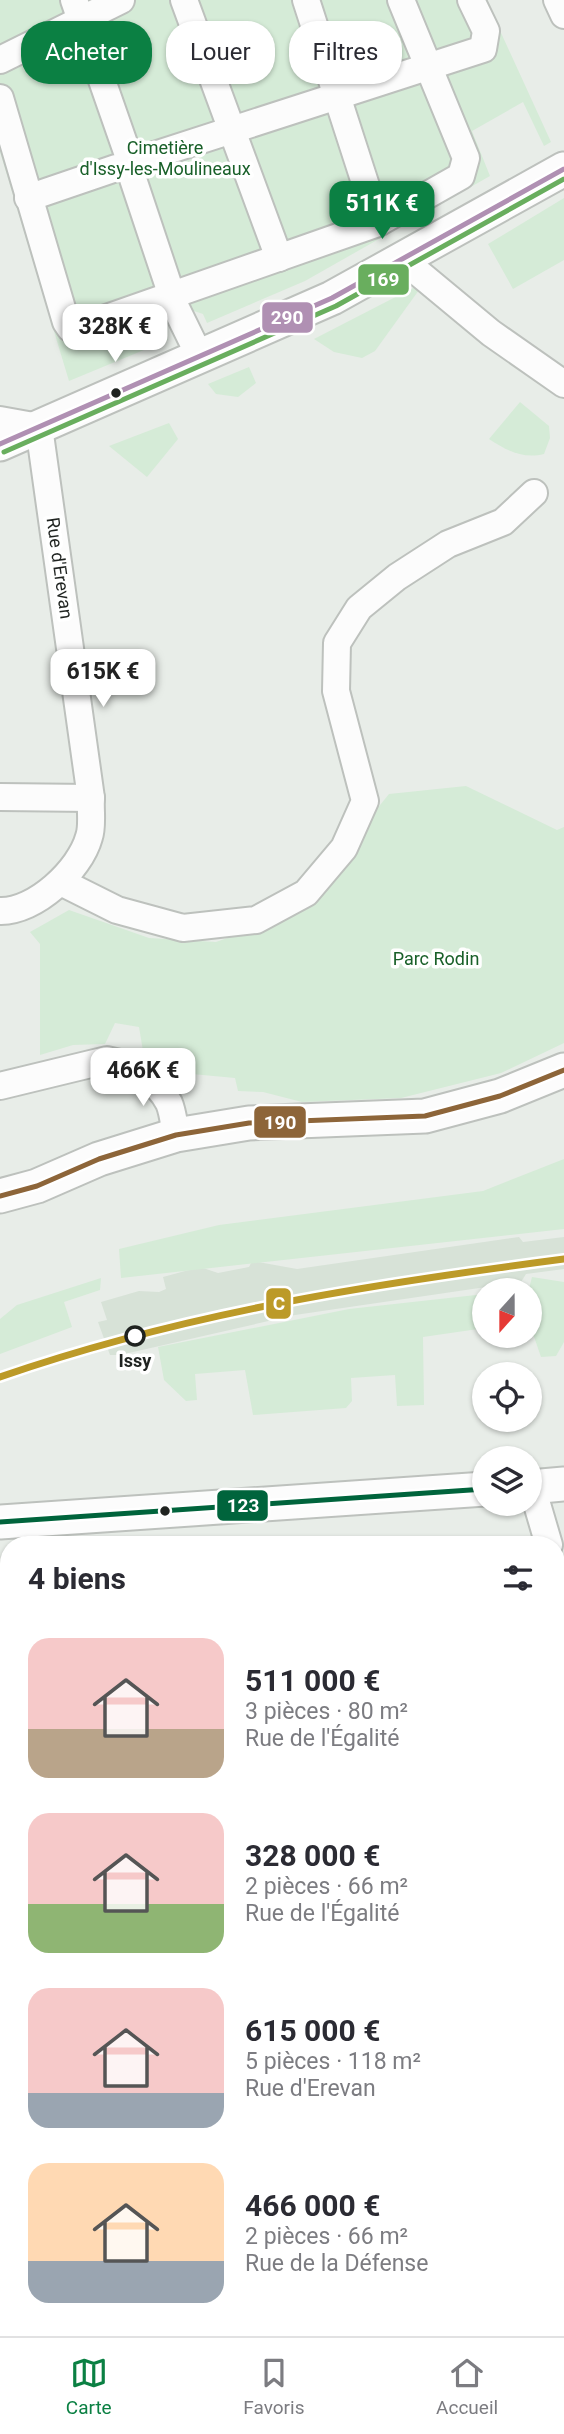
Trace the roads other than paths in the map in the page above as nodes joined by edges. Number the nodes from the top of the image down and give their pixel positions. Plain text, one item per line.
1 (121, 0) edge
2 (184, 0) edge
3 (306, 0) edge
4 (401, 0) edge
5 (471, 0) edge
6 (557, 0) edge
7 (77, 10) edge
8 (564, 15) edge
9 (0, 60) edge
10 (428, 66) junction
11 (336, 96) junction
12 (0, 98) edge
13 (231, 128) junction
14 (129, 164) junction
15 (564, 169) edge
16 (28, 198) junction
17 (378, 223) junction
18 (279, 258) junction
19 (403, 260) junction
20 (172, 295) junction
21 (200, 357) junction
22 (564, 384) edge
23 (0, 421) edge
24 (38, 427) junction
25 (0, 444) edge
26 (534, 493) dead end
27 (0, 797) edge
28 (91, 798) junction
29 (63, 883) junction
30 (0, 911) edge
31 (564, 1070) edge
32 (0, 1086) edge
33 (176, 1135) junction
34 (0, 1196) edge
35 (542, 1486) edge
36 (472, 1490) edge
37 (0, 1522) edge
38 (548, 1536) edge

1 - 7 street
2 - 13 street
3 - 11 street
4 - 10 street
5 - 10 street
6 - 8 street
7 - 9 street
7 - 14 street
10 - 11 street
10 - 17 street
11 - 13 street
11 - 17 street
12 - 16 street
13 - 14 street
13 - 18 street
14 - 16 street
14 - 20 street
15 - 19 main road
16 - 20 street
17 - 18 street
18 - 20 street
19 - 21 main road
19 - 22 street
20 - 21 street
21 - 24 main road
23 - 24 street
24 - 25 main road
24 - 28 street, Rue d'Erevan
26 - 29 street
27 - 28 street
28 - 29 street, Rue d'Erevan
29 - 30 street
31 - 33 main road
32 - 33 street
33 - 34 main road
35 - 38 street
36 - 37 main road

